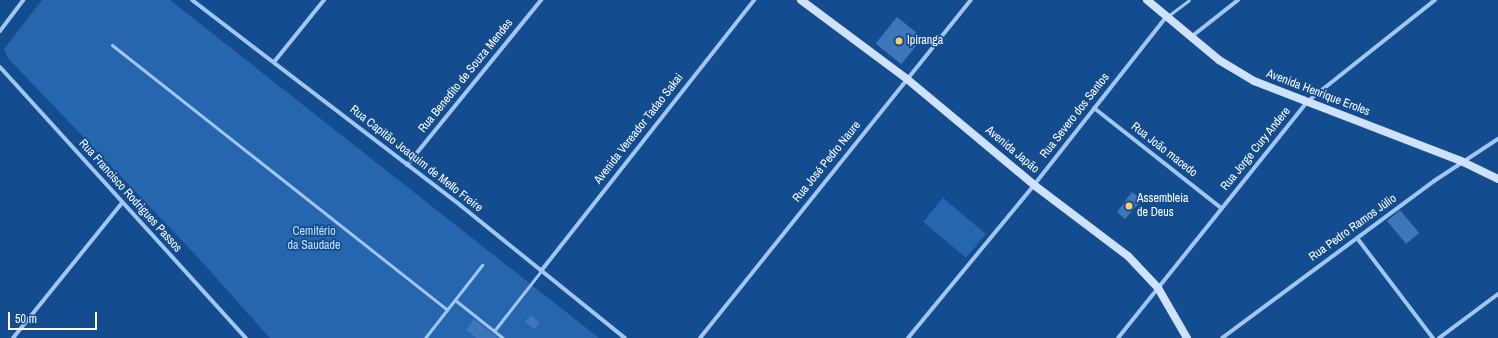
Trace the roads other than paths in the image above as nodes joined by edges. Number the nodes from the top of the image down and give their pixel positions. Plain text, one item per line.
1 (24, 0) edge
2 (192, 0) edge
3 (324, 0) edge
4 (541, 0) edge
5 (754, 0) edge
6 (801, 0) edge
7 (971, 0) edge
8 (1188, 0) edge
9 (1238, 0) edge
10 (1435, 0) edge
11 (1149, 1) edge
12 (1166, 17) junction
13 (0, 30) edge
14 (1191, 37) junction
15 (112, 45) dead end
16 (274, 62) junction
17 (0, 66) edge
18 (907, 79) junction
19 (1308, 101) junction
20 (1094, 108) junction
21 (1498, 139) edge
22 (1461, 161) junction
23 (407, 165) junction
24 (1498, 179) edge
25 (1034, 185) junction
26 (122, 203) junction
27 (1221, 208) junction
28 (1357, 238) junction
29 (482, 265) dead end
30 (541, 271) junction
31 (1158, 288) junction
32 (1498, 294) edge
33 (456, 300) junction
34 (447, 310) junction
35 (494, 331) junction
36 (13, 338) edge
37 (246, 338) edge
38 (425, 338) edge
39 (503, 338) edge
40 (625, 338) edge
41 (700, 338) edge
42 (908, 338) edge
43 (1118, 338) edge
44 (1187, 338) edge
45 (1222, 338) edge
46 (1432, 338) edge
47 (1439, 338) edge

1 - 13 street
2 - 16 street, Rua Capitão Joaquim de Mello Freire
3 - 16 street
4 - 23 street, Rua Benedito de Souza Mendes
5 - 30 street, Avenida Vereador Tadao Sakai
6 - 18 main road, Avenida Japão
7 - 18 street, Rua José Pedro Naure
8 - 12 lane
9 - 14 street
10 - 19 street, Rua Jorge Cury Andere
11 - 12 main road, Avenida Henrique Eroles
12 - 14 main road, Avenida Henrique Eroles
12 - 20 street, Rua Severo dos Santos
14 - 19 main road, Avenida Henrique Eroles
15 - 34 lane
16 - 23 street, Rua Capitão Joaquim de Mello Freire
17 - 26 street, Rua Francisco Rodrigues Passos
18 - 25 main road, Avenida Japão
18 - 41 street, Rua José Pedro Naure
19 - 22 main road, Avenida Henrique Eroles
19 - 27 street, Rua Jorge Cury Andere
20 - 25 street, Rua Severo dos Santos
20 - 27 street, Rua João macedo
21 - 22 street, Rua Pedro Ramos Júlio
22 - 24 main road, Avenida Henrique Eroles
22 - 28 street, Rua Pedro Ramos Júlio
23 - 30 street, Rua Capitão Joaquim de Mello Freire
25 - 31 main road, Avenida Japão
25 - 42 street, Rua Severo dos Santos
26 - 36 street
26 - 37 street, Rua Francisco Rodrigues Passos
27 - 31 street, Rua Jorge Cury Andere
28 - 45 street, Rua Pedro Ramos Júlio
28 - 46 street
29 - 33 lane
30 - 35 lane
30 - 40 street, Rua Capitão Joaquim de Mello Freire
31 - 43 street, Rua Jorge Cury Andere
31 - 44 main road, Avenida Japão
32 - 47 street
33 - 34 lane
33 - 35 lane
34 - 38 lane
35 - 39 lane

